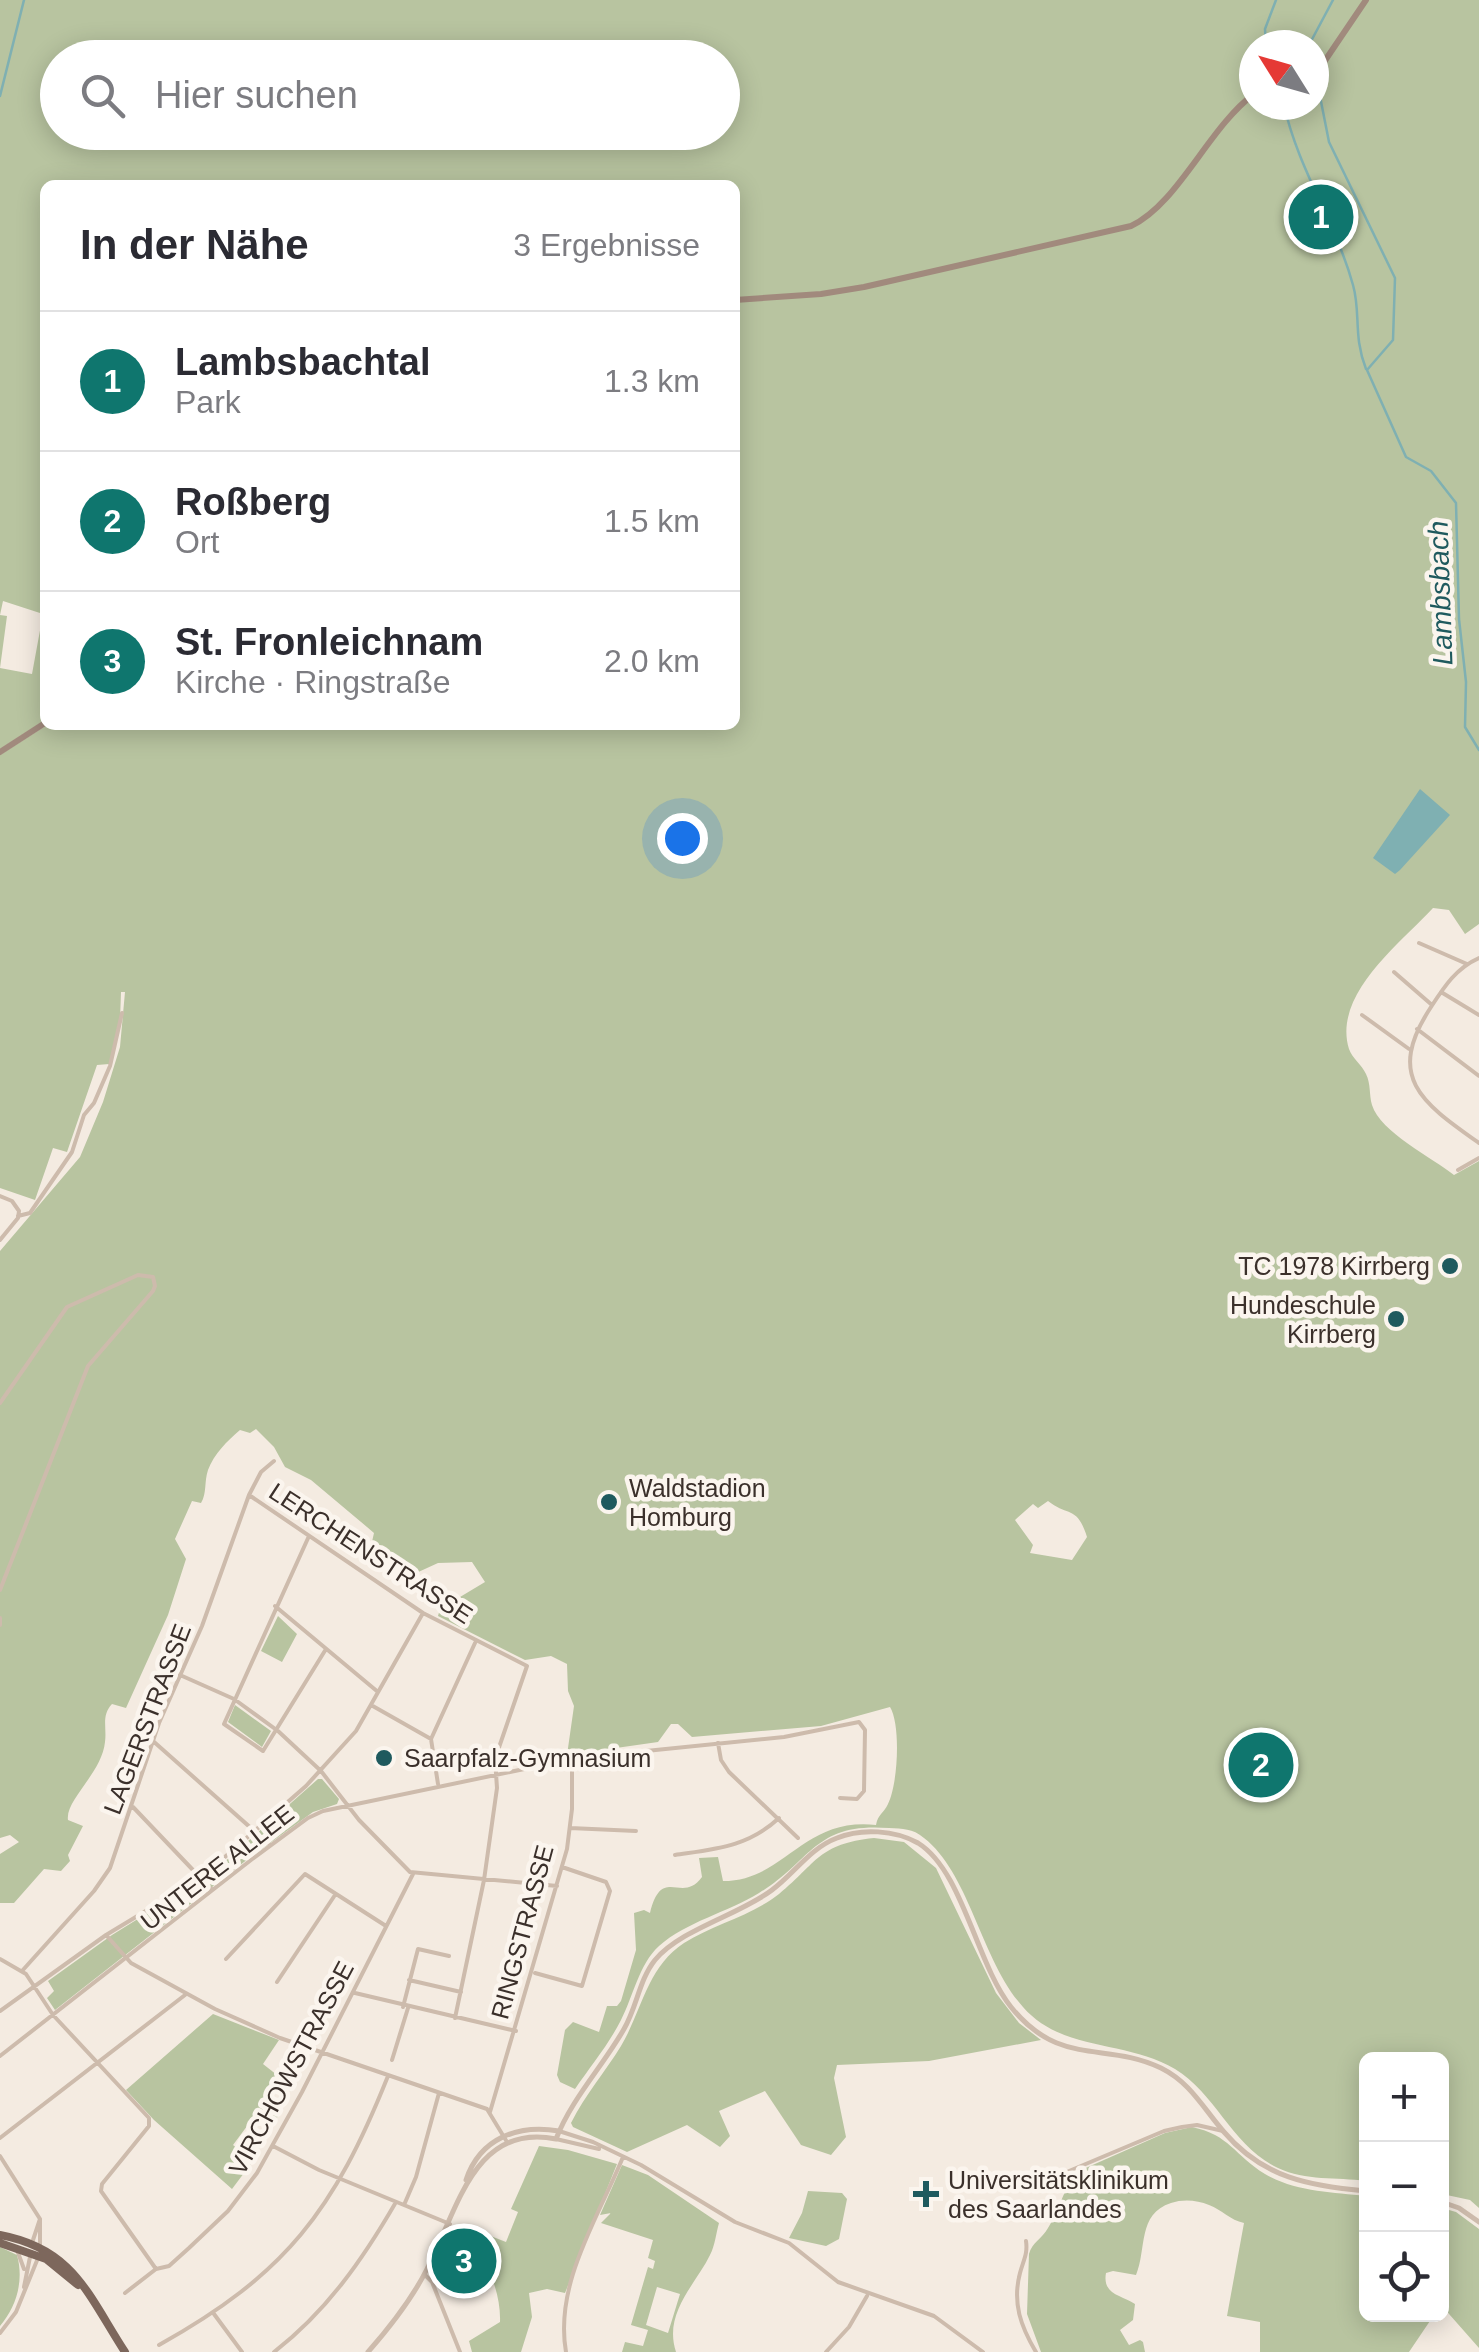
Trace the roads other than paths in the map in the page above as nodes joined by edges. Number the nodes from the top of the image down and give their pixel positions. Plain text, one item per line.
1 (1366, 0) edge
2 (1329, 52) edge
3 (1239, 107) edge
4 (740, 300) edge
5 (40, 726) edge
6 (0, 752) edge
7 (1420, 943) dead end
8 (1479, 958) edge
9 (1467, 964) junction
10 (1394, 972) dead end
11 (1441, 992) junction
12 (1432, 1005) junction
13 (122, 1012) dead end
14 (1479, 1015) edge
15 (1362, 1016) dead end
16 (1418, 1029) junction
17 (1409, 1049) junction
18 (1479, 1076) edge
19 (1479, 1143) edge
20 (1479, 1158) edge
21 (1458, 1170) dead end
22 (0, 1196) edge
23 (18, 1216) junction
24 (0, 1240) edge
25 (0, 1404) edge
26 (274, 1460) dead end
27 (250, 1495) junction
28 (309, 1534) junction
29 (0, 1590) edge
30 (276, 1606) junction
31 (423, 1613) junction
32 (476, 1642) junction
33 (326, 1649) junction
34 (180, 1675) junction
35 (378, 1692) junction
36 (234, 1699) junction
37 (372, 1705) junction
38 (278, 1731) junction
39 (431, 1739) junction
40 (153, 1741) junction
41 (718, 1743) junction
42 (572, 1759) junction
43 (322, 1770) junction
44 (495, 1774) junction
45 (439, 1786) junction
46 (840, 1798) dead end
47 (131, 1805) junction
48 (347, 1805) junction
49 (779, 1818) junction
50 (570, 1828) junction
51 (636, 1831) dead end
52 (256, 1832) junction
53 (798, 1838) dead end
54 (271, 1845) junction
55 (675, 1855) dead end
56 (562, 1867) junction
57 (413, 1874) junction
58 (202, 1878) junction
59 (484, 1880) junction
60 (557, 1886) junction
61 (212, 1890) junction
62 (336, 1893) junction
63 (386, 1926) junction
64 (106, 1935) junction
65 (449, 1956) dead end
66 (0, 1959) edge
67 (226, 1959) dead end
68 (126, 1960) junction
69 (22, 1971) junction
70 (533, 1972) junction
71 (409, 1980) junction
72 (277, 1982) dead end
73 (34, 1986) junction
74 (353, 1992) junction
75 (461, 1992) junction
76 (186, 1995) junction
77 (405, 2007) junction
78 (0, 2010) edge
79 (54, 2016) junction
80 (454, 2018) junction
81 (516, 2031) junction
82 (322, 2053) junction
83 (0, 2056) edge
84 (392, 2060) dead end
85 (97, 2063) junction
86 (388, 2076) junction
87 (440, 2092) junction
88 (490, 2112) junction
89 (560, 2130) junction
90 (1223, 2131) junction
91 (0, 2138) edge
92 (506, 2138) junction
93 (556, 2138) junction
94 (274, 2146) junction
95 (604, 2149) junction
96 (0, 2156) edge
97 (622, 2156) junction
98 (340, 2178) junction
99 (990, 2178) dead end
100 (1359, 2190) edge
101 (396, 2202) junction
102 (1449, 2204) edge
103 (404, 2205) junction
104 (1479, 2222) edge
105 (450, 2224) junction
106 (0, 2236) edge
107 (1026, 2241) dead end
108 (0, 2243) edge
109 (10, 2246) junction
110 (36, 2249) junction
111 (156, 2269) junction
112 (26, 2273) junction
113 (424, 2275) junction
114 (124, 2293) dead end
115 (868, 2294) junction
116 (23, 2295) junction
117 (214, 2314) junction
118 (0, 2333) edge
119 (158, 2346) dead end
120 (125, 2352) edge
121 (242, 2352) edge
122 (274, 2352) edge
123 (368, 2352) edge
124 (460, 2352) edge
125 (566, 2352) edge
126 (826, 2352) edge
127 (983, 2352) edge
128 (1036, 2352) edge

1 - 2 main road
3 - 4 main road
5 - 6 main road
7 - 9 street
8 - 9 street
9 - 11 street
10 - 12 street
11 - 12 street
11 - 14 street
12 - 16 street
13 - 23 street
15 - 17 street
16 - 17 street
16 - 18 street
17 - 19 street
20 - 21 street
22 - 23 street
23 - 24 street
25 - 29 street
26 - 27 street, LAGERSTRASSE
27 - 28 street, LERCHENSTRASSE
27 - 34 street, LAGERSTRASSE
28 - 30 street
28 - 31 street, LERCHENSTRASSE
30 - 33 street
30 - 36 street
31 - 32 street, LERCHENSTRASSE
31 - 35 street
32 - 39 street
32 - 44 street, LERCHENSTRASSE
33 - 35 street
33 - 38 street
34 - 36 street
34 - 40 street, LAGERSTRASSE
35 - 37 street
36 - 38 street
36 - 38 street
37 - 39 street
37 - 43 street
38 - 43 street
39 - 45 street
40 - 47 street, LAGERSTRASSE
40 - 52 street
41 - 42 street, UNTERE ALLEE
41 - 46 street, UNTERE ALLEE
41 - 49 street
42 - 44 street, UNTERE ALLEE
42 - 50 street, RINGSTRASSE
43 - 48 street
43 - 52 street
44 - 45 street, UNTERE ALLEE
44 - 59 street
45 - 48 street, UNTERE ALLEE
47 - 58 street
47 - 69 street, LAGERSTRASSE
48 - 54 street, UNTERE ALLEE
48 - 57 street
49 - 53 street
49 - 55 street
50 - 51 street
50 - 56 street, RINGSTRASSE
52 - 54 street
52 - 58 street
54 - 61 street, UNTERE ALLEE
56 - 60 street, RINGSTRASSE
56 - 70 street
57 - 59 street
57 - 63 street, VIRCHOWSTRASSE
58 - 61 street
58 - 64 street
59 - 60 street
59 - 75 street
60 - 70 street, RINGSTRASSE
61 - 68 street, UNTERE ALLEE
62 - 63 street
62 - 67 street
62 - 72 street
63 - 74 street, VIRCHOWSTRASSE
64 - 68 street
64 - 73 street
65 - 71 street
66 - 69 street
68 - 76 street
68 - 79 street, UNTERE ALLEE
69 - 73 street
70 - 81 street, RINGSTRASSE
71 - 75 street
71 - 77 street
73 - 78 street
73 - 79 street
74 - 77 street
74 - 82 street, VIRCHOWSTRASSE
75 - 80 street
76 - 82 street
76 - 85 street
77 - 80 street
77 - 84 street
79 - 83 street, UNTERE ALLEE
79 - 85 street
80 - 81 street
81 - 88 street, RINGSTRASSE
82 - 86 street
82 - 94 street, VIRCHOWSTRASSE
85 - 91 street
85 - 111 street
86 - 87 street
86 - 98 street
87 - 88 street
87 - 103 street
88 - 92 street
89 - 90 street
89 - 92 street
89 - 93 street
89 - 95 street
90 - 99 street
90 - 100 street
92 - 93 street
92 - 105 street
93 - 95 street
94 - 98 street
94 - 111 street, VIRCHOWSTRASSE
95 - 97 street
96 - 110 street
97 - 115 street
97 - 125 street
98 - 101 street
98 - 117 street
101 - 103 street
101 - 122 street
102 - 104 street
103 - 105 street
105 - 113 street
106 - 110 main road
107 - 128 street
108 - 109 main road
109 - 110 main road
109 - 112 street
110 - 112 street
110 - 116 street
110 - 120 main road
111 - 114 street, VIRCHOWSTRASSE
112 - 116 street
113 - 123 street
113 - 124 street
115 - 126 street
115 - 127 street
116 - 118 street
117 - 119 street
117 - 121 street

